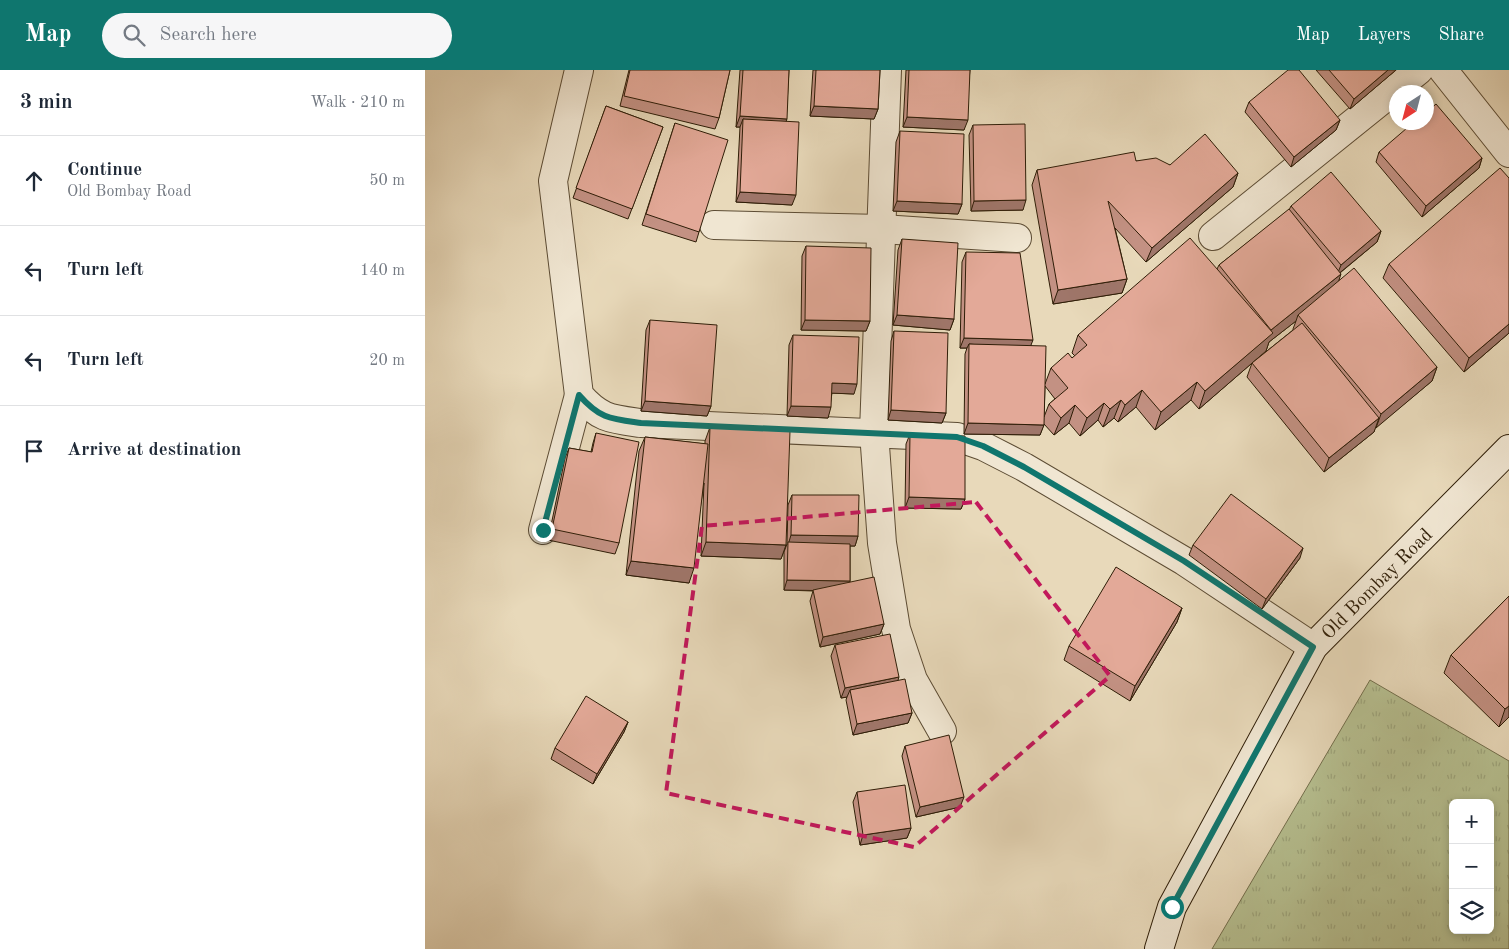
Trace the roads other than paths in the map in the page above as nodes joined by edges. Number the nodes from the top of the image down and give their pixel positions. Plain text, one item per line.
1 (579, 70) edge
2 (887, 70) edge
3 (1419, 70) edge
4 (1443, 70) edge
5 (1509, 154) edge
6 (714, 225) dead end
7 (882, 229) junction
8 (1213, 236) dead end
9 (1017, 238) dead end
10 (579, 395) junction
11 (874, 432) junction
12 (1509, 449) edge
13 (543, 530) dead end
14 (1313, 647) junction
15 (942, 731) dead end
16 (1159, 949) edge

1 - 10 street
2 - 7 street
3 - 8 street
4 - 5 street
6 - 7 street
7 - 9 street
7 - 11 street
10 - 11 street
10 - 13 street
11 - 14 street
11 - 15 street
12 - 14 street, Old Bombay Road
14 - 16 street, Old Bombay Road

